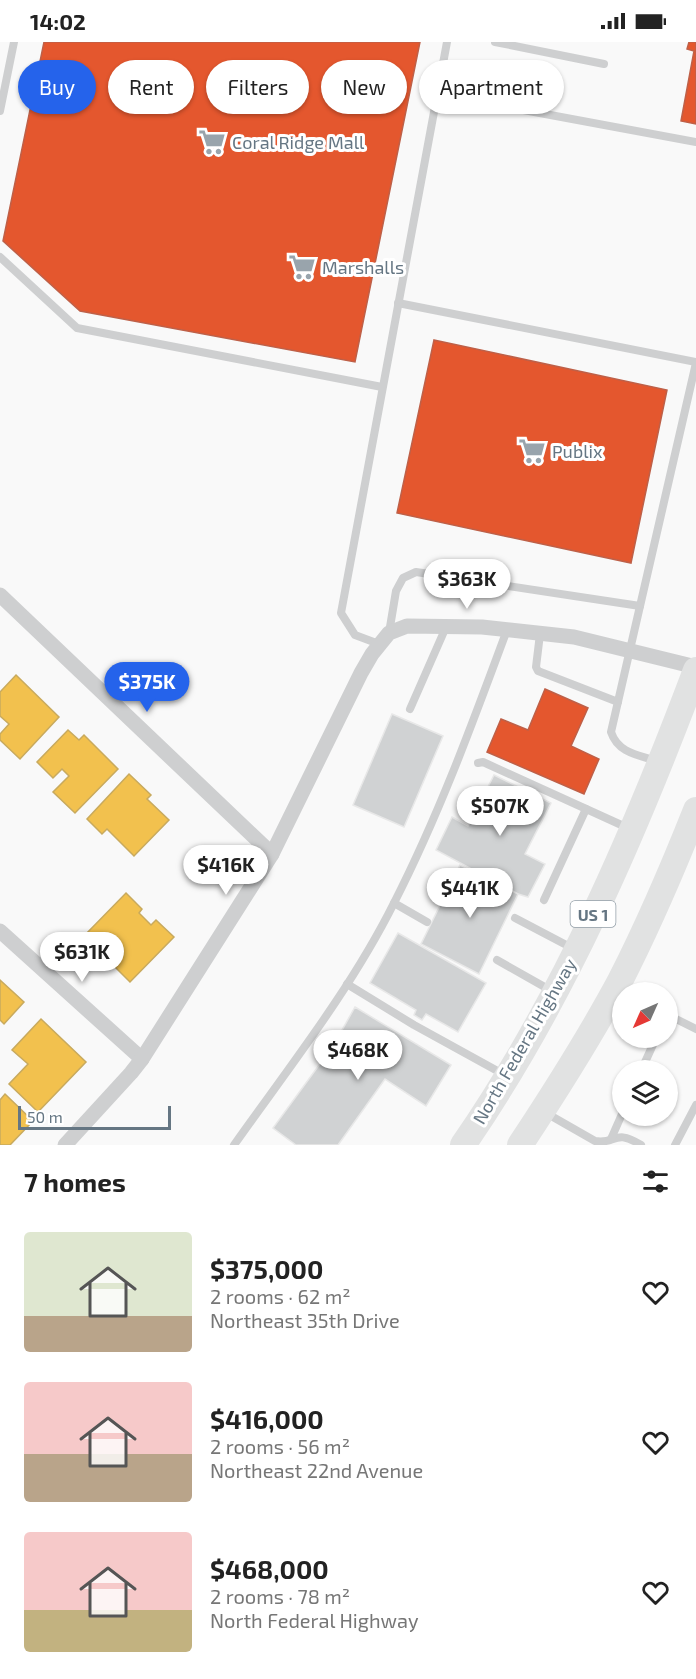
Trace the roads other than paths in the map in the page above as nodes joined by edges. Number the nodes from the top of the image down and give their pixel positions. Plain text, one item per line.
1 (14, 42) edge
2 (447, 42) edge
3 (495, 42) edge
4 (444, 60) edge
5 (604, 64) dead end
6 (0, 111) edge
7 (433, 114) edge
8 (545, 114) edge
9 (696, 142) edge
10 (0, 257) edge
11 (398, 303) junction
12 (696, 362) edge
13 (382, 387) junction
14 (0, 596) edge
15 (640, 606) junction
16 (447, 626) junction
17 (507, 630) junction
18 (540, 634) junction
19 (384, 639) junction
20 (630, 651) junction
21 (696, 669) edge
22 (618, 702) junction
23 (410, 709) dead end
24 (661, 762) junction
25 (478, 763) dead end
26 (586, 809) junction
27 (696, 810) edge
28 (633, 830) junction
29 (272, 854) junction
30 (544, 900) dead end
31 (394, 903) junction
32 (515, 918) dead end
33 (427, 922) dead end
34 (0, 931) edge
35 (576, 949) junction
36 (497, 960) dead end
37 (347, 984) junction
38 (554, 992) junction
39 (678, 1020) edge
40 (696, 1029) edge
41 (142, 1059) junction
42 (507, 1077) junction
43 (696, 1105) edge
44 (542, 1111) junction
45 (617, 1126) edge
46 (611, 1139) junction
47 (602, 1144) edge
48 (64, 1145) edge
49 (234, 1145) edge
50 (463, 1145) edge
51 (520, 1145) edge
52 (641, 1145) edge
53 (675, 1145) edge

1 - 6 lane
2 - 4 lane
3 - 5 lane
7 - 11 lane
8 - 9 lane
10 - 13 lane
11 - 12 lane
11 - 13 lane
12 - 15 lane
13 - 19 lane
14 - 29 street
15 - 19 lane
15 - 20 lane
16 - 17 street
16 - 19 street
16 - 23 lane
17 - 18 street
17 - 31 lane
18 - 20 street
18 - 22 lane
19 - 29 street
20 - 21 street
20 - 22 lane
21 - 24 main road, North Federal Highway / US 1
22 - 24 lane
24 - 28 main road, North Federal Highway / US 1
25 - 26 lane
26 - 28 lane
26 - 30 lane
27 - 44 main road, US 1
28 - 35 main road, North Federal Highway / US 1
29 - 41 street
31 - 33 lane
31 - 37 lane
32 - 35 lane
34 - 41 street
35 - 38 main road, North Federal Highway / US 1
36 - 38 lane
37 - 42 lane
37 - 49 lane
38 - 42 main road, North Federal Highway / US 1
39 - 40 lane
41 - 48 street
42 - 50 main road, North Federal Highway / US 1
43 - 53 lane
44 - 47 lane
44 - 51 main road, US 1
45 - 46 lane
46 - 47 lane
46 - 52 lane

